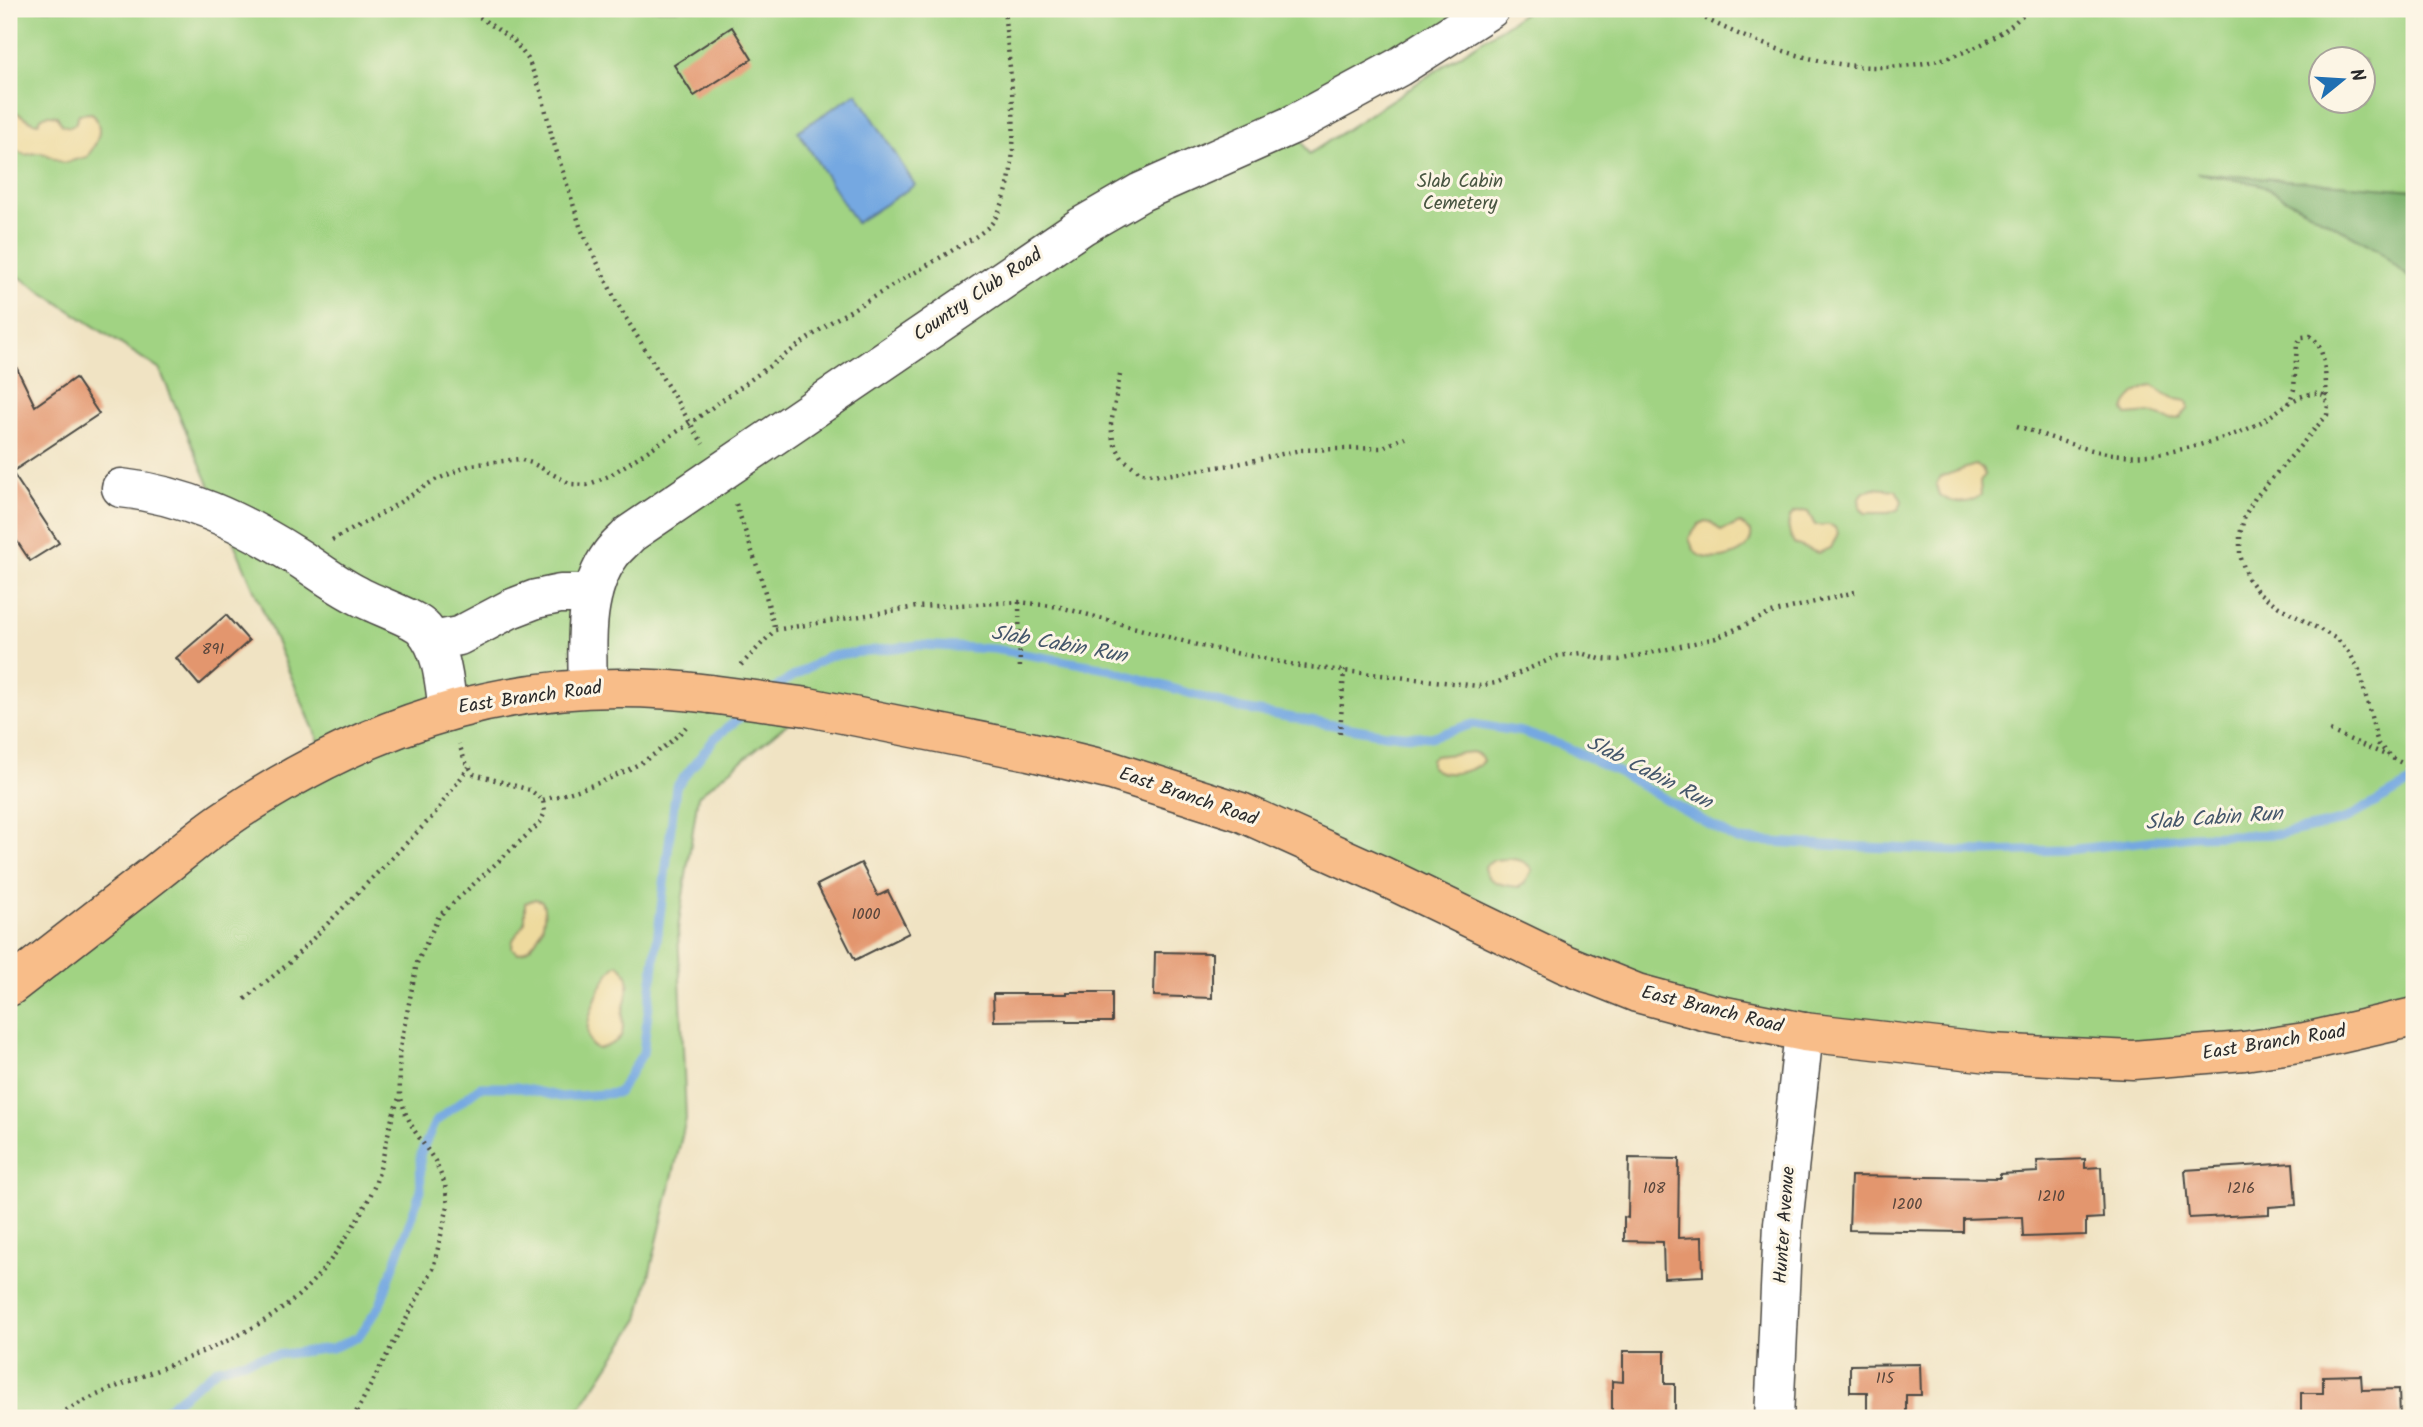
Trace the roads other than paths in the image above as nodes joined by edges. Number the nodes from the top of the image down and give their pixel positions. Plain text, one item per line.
1 (1490, 9) edge
2 (121, 488) dead end
3 (593, 594) junction
4 (432, 641) junction
5 (588, 688) junction
6 (448, 710) junction
7 (9, 987) edge
8 (2414, 1017) edge
9 (1804, 1031) junction
10 (1773, 1418) edge

1 - 3 street, Country Club Road
2 - 4 street
3 - 4 street
3 - 5 street, Country Club Road
4 - 6 street
5 - 6 main road, East Branch Road
5 - 9 main road, East Branch Road, bridge
6 - 7 main road, East Branch Road
8 - 9 main road, East Branch Road
9 - 10 street, Hunter Avenue

